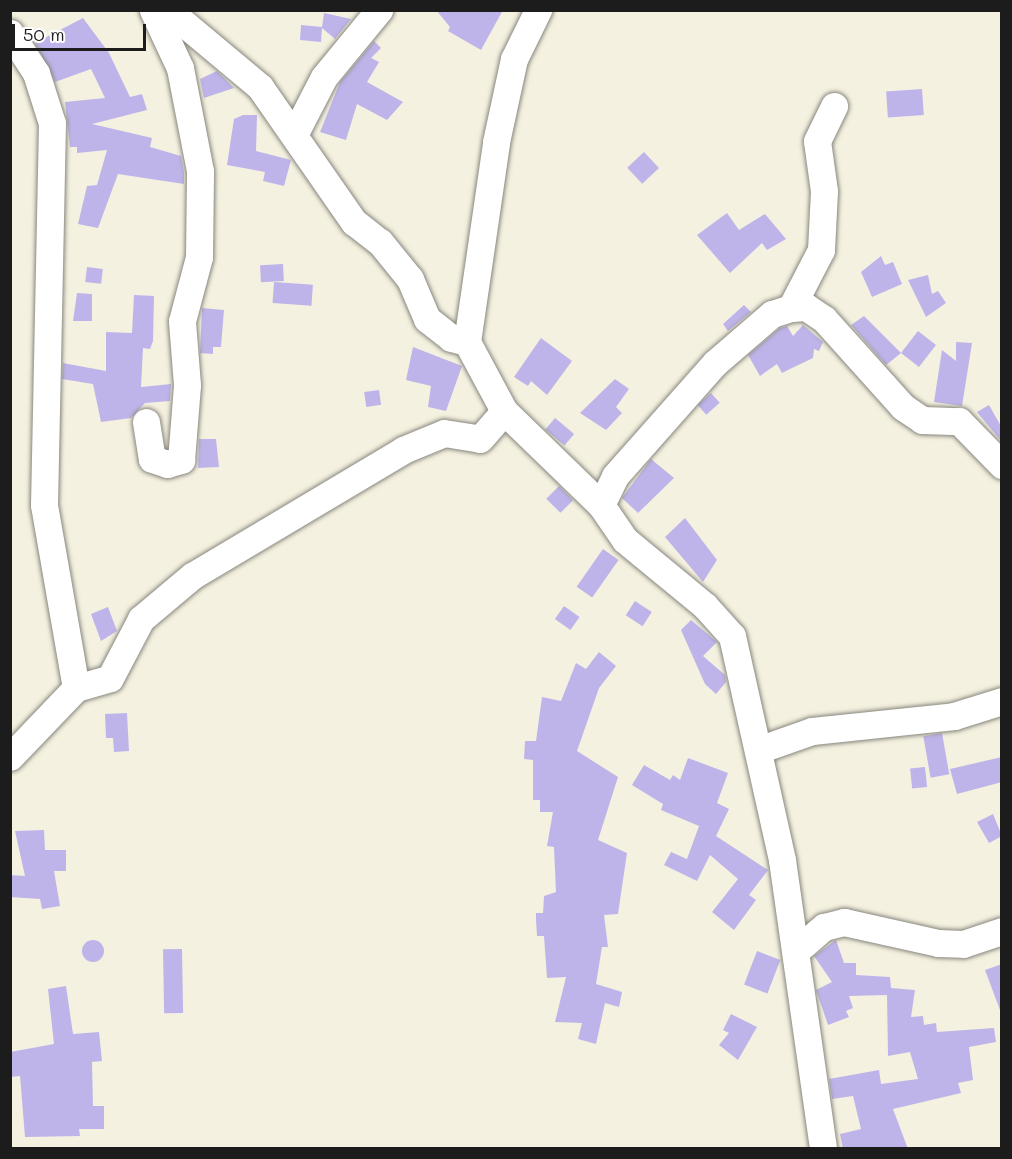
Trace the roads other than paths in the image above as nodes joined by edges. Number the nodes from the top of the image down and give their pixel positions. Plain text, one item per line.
1 (153, 10) edge
2 (168, 10) edge
3 (379, 10) edge
4 (538, 10) edge
5 (10, 33) edge
6 (834, 106) dead end
7 (294, 135) junction
8 (791, 308) junction
9 (467, 342) junction
10 (504, 411) junction
11 (146, 422) dead end
12 (1002, 465) edge
13 (601, 505) junction
14 (76, 688) junction
15 (1002, 701) edge
16 (761, 749) junction
17 (10, 757) edge
18 (1002, 931) edge
19 (796, 951) junction
20 (823, 1149) edge

1 - 11 street
2 - 7 street
3 - 7 street
4 - 9 street
5 - 14 street
6 - 8 street
7 - 9 street
8 - 12 street
8 - 13 street
9 - 10 street
10 - 13 street
10 - 14 street
13 - 16 street
14 - 17 street
15 - 16 street
16 - 19 street
18 - 19 street
19 - 20 street

